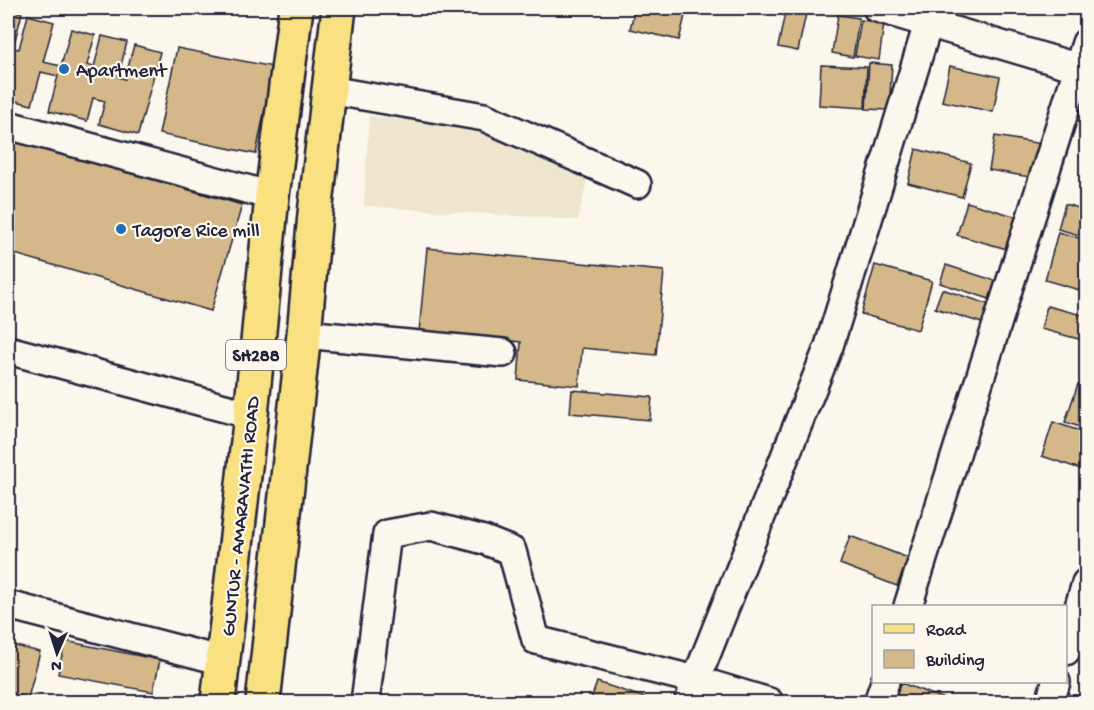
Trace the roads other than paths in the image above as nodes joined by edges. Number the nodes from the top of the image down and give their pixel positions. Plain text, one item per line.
1 (296, 8) edge
2 (339, 8) edge
3 (877, 8) edge
4 (931, 15) edge
5 (1084, 60) edge
6 (329, 90) junction
7 (8, 124) edge
8 (636, 184) dead end
9 (272, 196) junction
10 (304, 334) junction
11 (8, 350) edge
12 (503, 352) dead end
13 (250, 415) junction
14 (1086, 583) edge
15 (8, 605) edge
16 (908, 605) edge
17 (1067, 645) edge
18 (223, 661) junction
19 (884, 683) edge
20 (1055, 683) edge
21 (692, 691) edge
22 (218, 702) edge
23 (263, 702) edge
24 (365, 702) edge
25 (769, 702) edge
26 (878, 702) edge
27 (1050, 702) edge

1 - 9 main road, GUNTUR - AMARAVATHI ROAD / SH288
2 - 6 main road, SH288
3 - 4 street
4 - 5 street
4 - 21 street
5 - 16 street
6 - 8 street
6 - 10 main road, SH288
7 - 9 street
9 - 13 main road, GUNTUR - AMARAVATHI ROAD / SH288
10 - 12 street
10 - 23 main road, SH288
11 - 13 street
13 - 18 main road, GUNTUR - AMARAVATHI ROAD / SH288
14 - 17 street
15 - 18 street
18 - 22 main road, GUNTUR - AMARAVATHI ROAD / SH288
19 - 26 street
20 - 27 street
21 - 24 street
21 - 25 street

